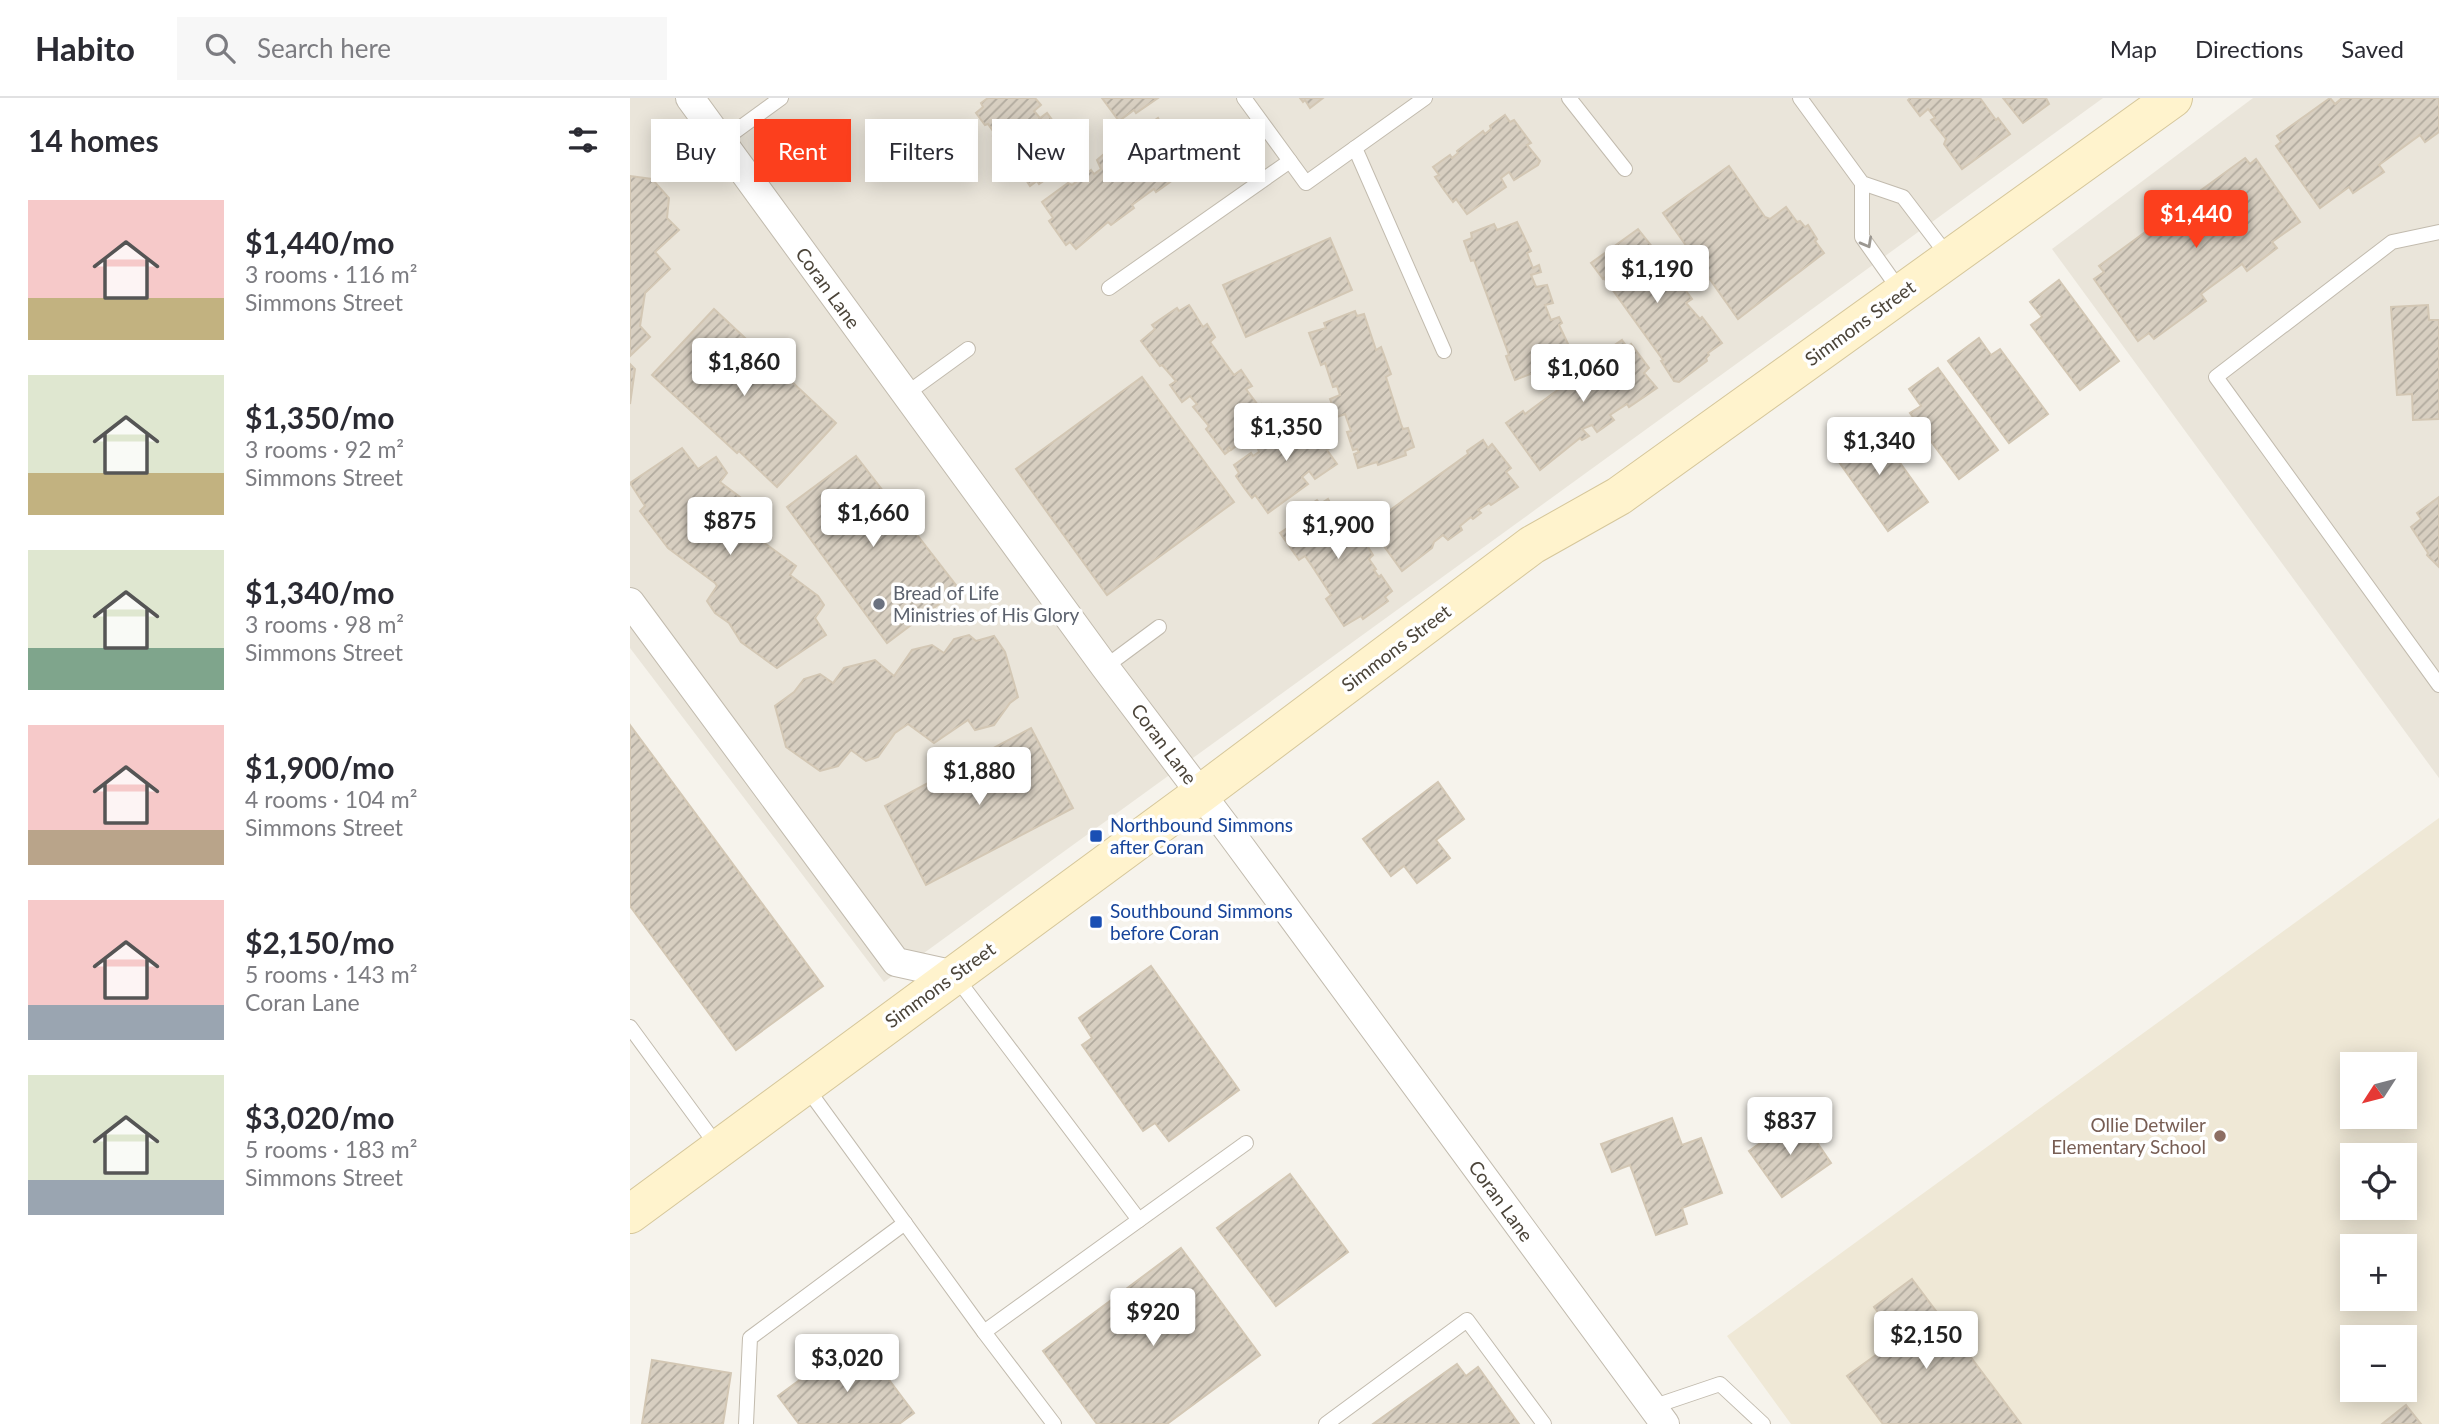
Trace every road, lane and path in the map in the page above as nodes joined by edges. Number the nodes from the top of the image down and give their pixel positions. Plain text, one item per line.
1 (690, 98) edge
2 (780, 98) edge
3 (1244, 98) edge
4 (1425, 98) edge
5 (1569, 98) edge
6 (1801, 98) edge
7 (2173, 98) edge
8 (706, 119) edge
9 (740, 128) edge
10 (1355, 148) junction
11 (1290, 161) junction
12 (740, 166) edge
13 (1625, 169) dead end
14 (1862, 183) junction
15 (2439, 232) edge
16 (1950, 258) junction
17 (1109, 288) dead end
18 (1902, 293) junction
19 (968, 349) dead end
20 (1444, 351) dead end
21 (906, 394) junction
22 (630, 602) edge
23 (1159, 627) dead end
24 (1105, 667) junction
25 (2439, 685) edge
26 (1202, 793) junction
27 (954, 975) junction
28 (630, 1027) edge
29 (805, 1085) junction
30 (1246, 1143) dead end
31 (719, 1149) junction
32 (630, 1214) edge
33 (1139, 1220) junction
34 (905, 1223) junction
35 (984, 1332) junction
36 (1658, 1415) edge
37 (746, 1424) edge
38 (1054, 1424) edge
39 (1326, 1424) edge
40 (1544, 1424) edge
41 (1763, 1424) edge

1 - 8 street, Coran Lane
2 - 9 lane
3 - 11 lane
4 - 10 lane
5 - 13 lane
6 - 14 lane
7 - 16 main road, Simmons Street
10 - 11 lane
10 - 20 lane
11 - 17 lane
12 - 21 street, Coran Lane
14 - 16 lane
14 -> 18 lane
15 - 25 lane
16 - 18 main road, Simmons Street
18 - 26 main road, Simmons Street
19 - 21 lane
21 - 24 street, Coran Lane
22 - 27 street
23 - 24 lane
24 - 26 street, Coran Lane
26 - 27 main road, Simmons Street
26 - 36 street, Coran Lane
27 - 29 main road, Simmons Street
27 - 33 lane
28 - 31 lane
29 - 31 main road, Simmons Street
29 - 34 lane
30 - 33 lane
31 - 32 main road, Simmons Street
33 - 35 lane
34 - 35 lane
34 - 37 lane
35 - 38 lane
36 - 41 lane
39 - 40 lane

